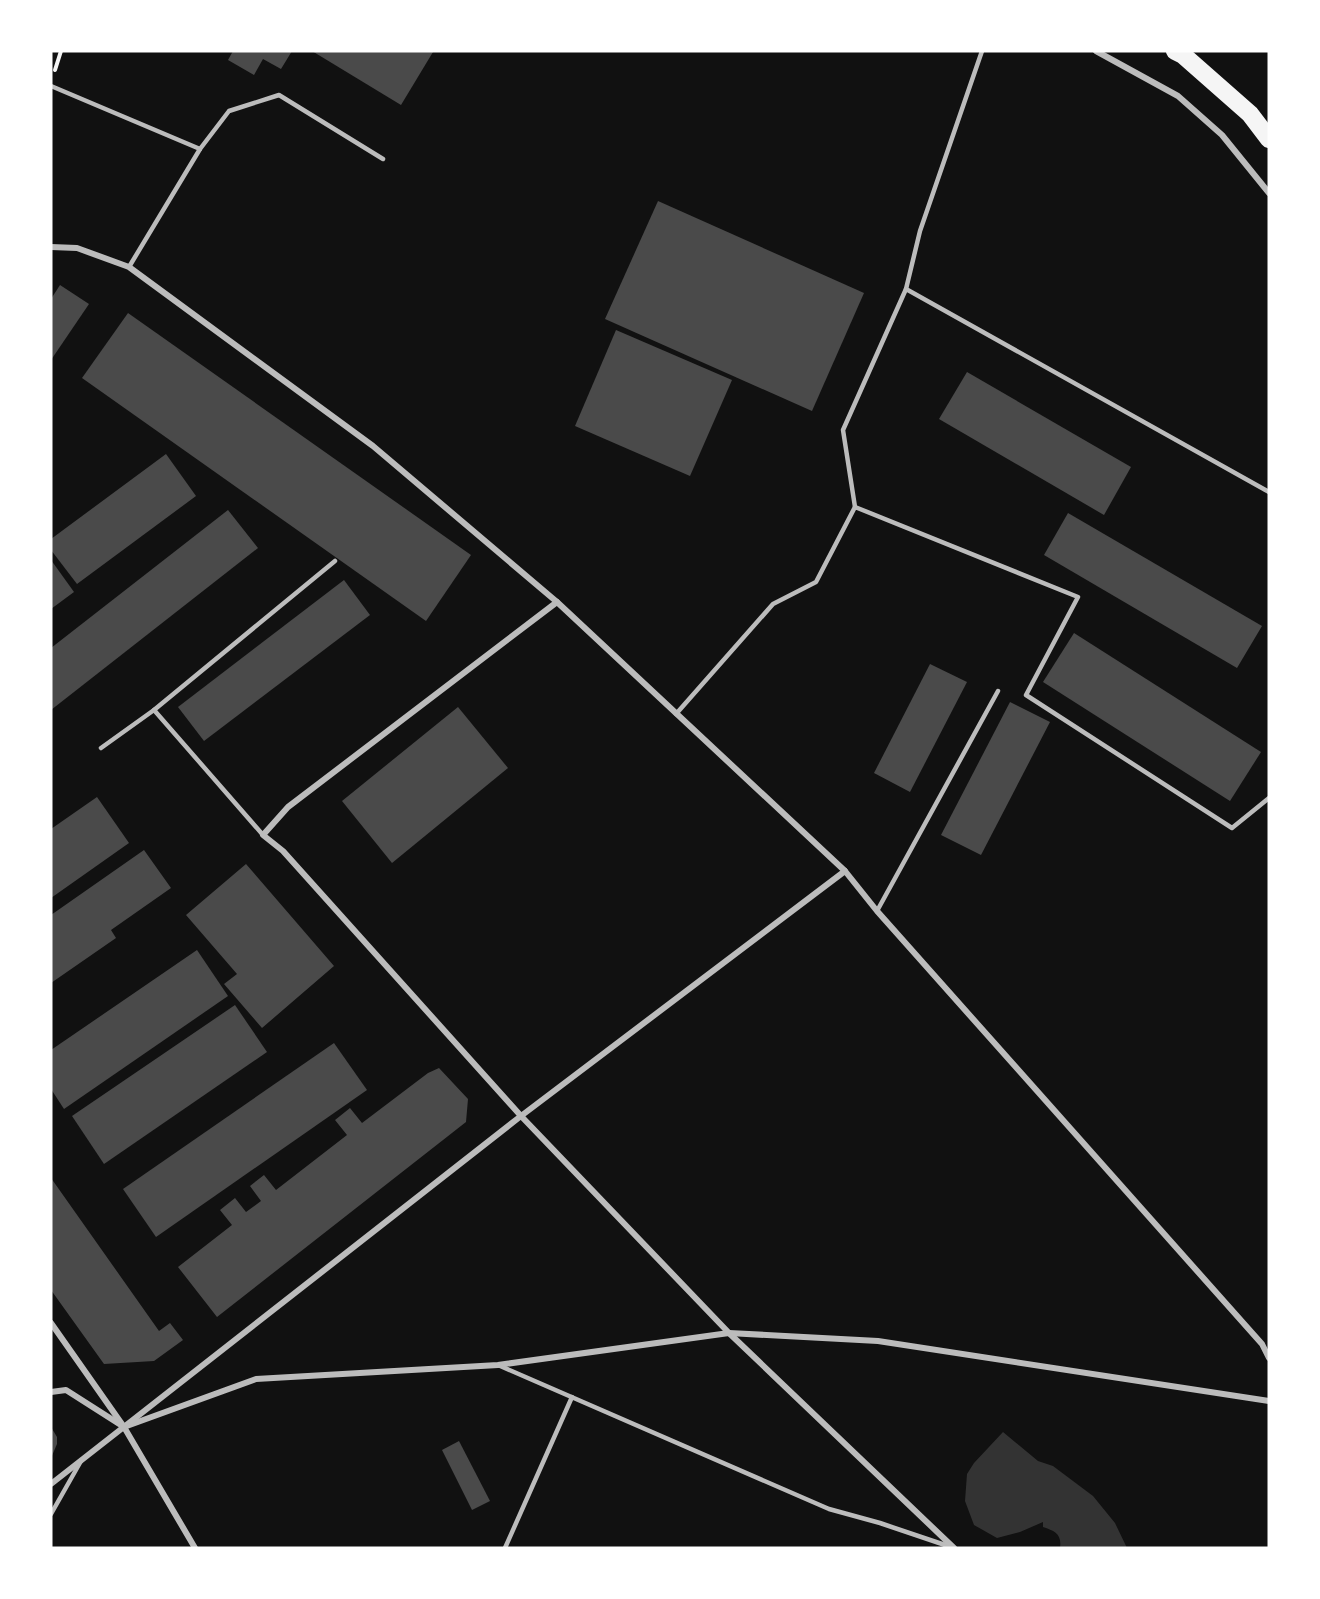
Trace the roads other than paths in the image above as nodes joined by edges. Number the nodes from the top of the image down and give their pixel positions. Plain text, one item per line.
1 (982, 51) edge
2 (1096, 51) edge
3 (1175, 51) edge
4 (51, 86) edge
5 (1269, 139) edge
6 (200, 149) junction
7 (383, 159) dead end
8 (1269, 193) edge
9 (51, 247) edge
10 (129, 267) junction
11 (906, 289) junction
12 (1269, 492) edge
13 (855, 507) junction
14 (335, 561) dead end
15 (557, 602) junction
16 (998, 691) dead end
17 (154, 710) junction
18 (676, 714) junction
19 (101, 748) dead end
20 (1269, 798) edge
21 (263, 835) junction
22 (845, 871) junction
23 (877, 911) junction
24 (521, 1116) junction
25 (51, 1323) edge
26 (729, 1333) junction
27 (1269, 1358) edge
28 (498, 1365) junction
29 (51, 1392) edge
30 (572, 1397) junction
31 (1269, 1401) edge
32 (124, 1427) junction
33 (82, 1460) junction
34 (51, 1484) edge
35 (51, 1514) edge
36 (195, 1548) edge
37 (505, 1548) edge
38 (954, 1548) edge

1 - 11 lane
2 - 8 street
3 - 5 highway
4 - 6 lane
6 - 7 lane
6 - 10 lane
9 - 10 street
10 - 15 street
11 - 12 lane
11 - 13 lane
13 - 18 lane
13 - 20 lane
14 - 17 lane
15 - 18 street
15 - 21 street
16 - 23 lane
17 - 19 lane
17 - 21 lane
18 - 22 street
21 - 24 street
22 - 23 street
22 - 24 street
23 - 27 street
24 - 26 street
24 - 32 street
25 - 32 street
26 - 28 street
26 - 31 street
26 - 38 street
28 - 30 lane
28 - 32 street
29 - 32 street
30 - 37 lane
30 - 38 lane
32 - 33 street
32 - 36 street
33 - 34 street
33 - 35 lane

